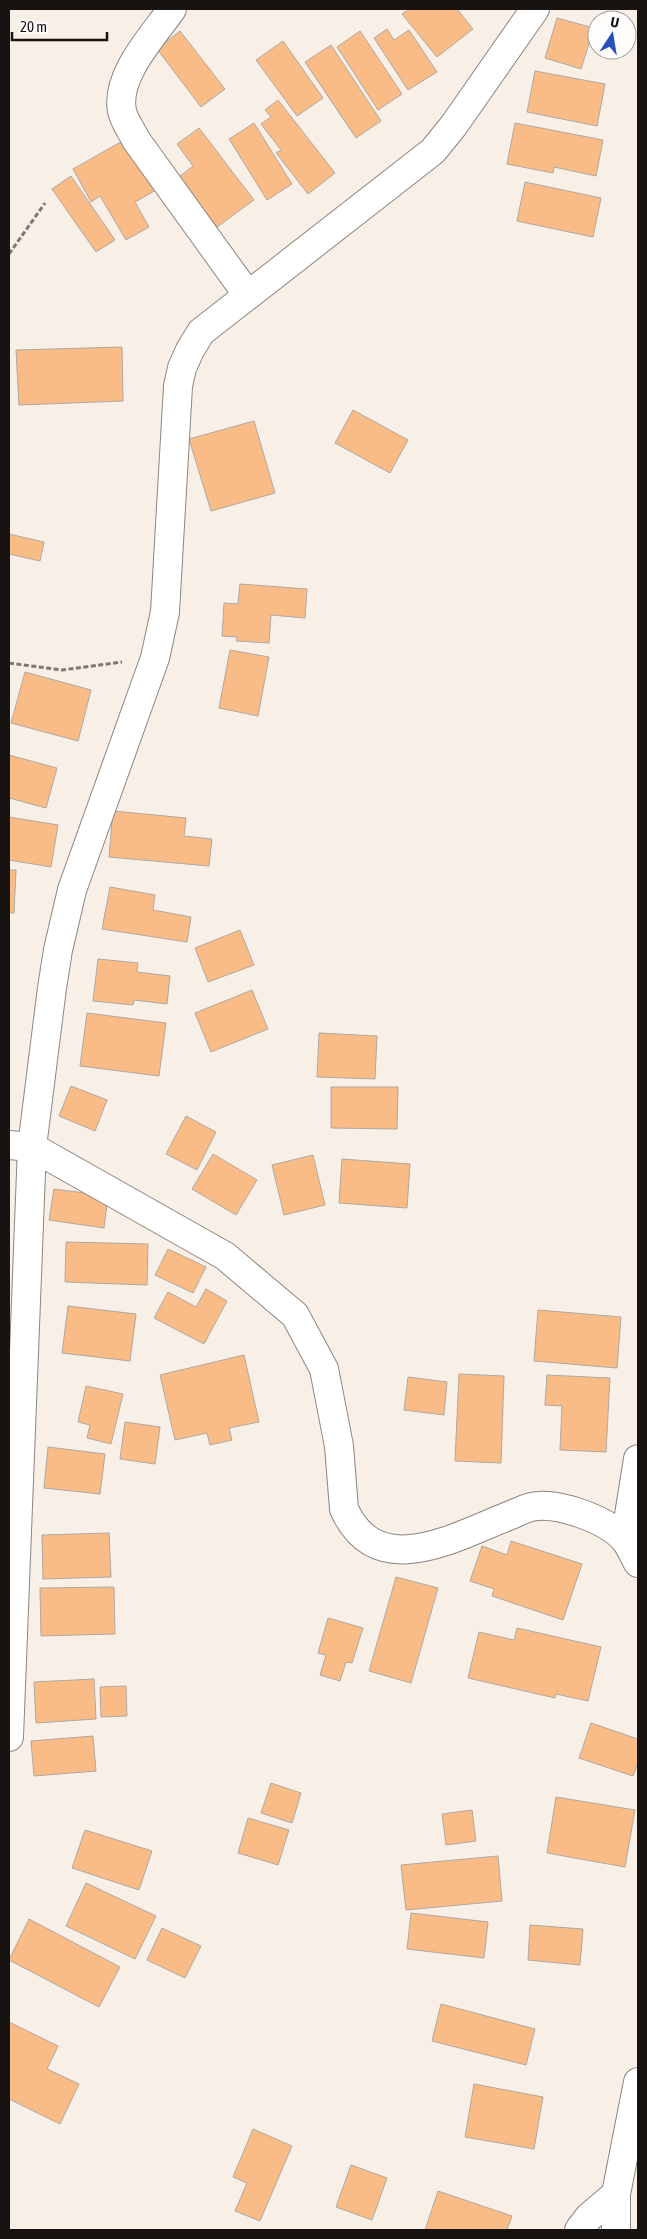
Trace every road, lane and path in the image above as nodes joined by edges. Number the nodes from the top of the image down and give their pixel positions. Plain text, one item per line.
1 (172, 9) edge
2 (536, 9) edge
3 (45, 203) dead end
4 (9, 254) edge
5 (247, 294) junction
6 (155, 658) junction
7 (9, 663) edge
8 (20, 1146) edge
9 (638, 1459) edge
10 (625, 1540) junction
11 (638, 1563) edge
12 (9, 1737) edge
13 (638, 2082) edge
14 (616, 2194) junction
15 (579, 2230) edge
16 (616, 2230) edge

1 - 5 street
2 - 5 street
3 - 4 path
5 - 6 street
6 - 7 path
6 - 8 street
8 - 10 street
8 - 12 street
9 - 10 street
10 - 11 street
13 - 14 street
14 - 15 street
14 - 16 street

